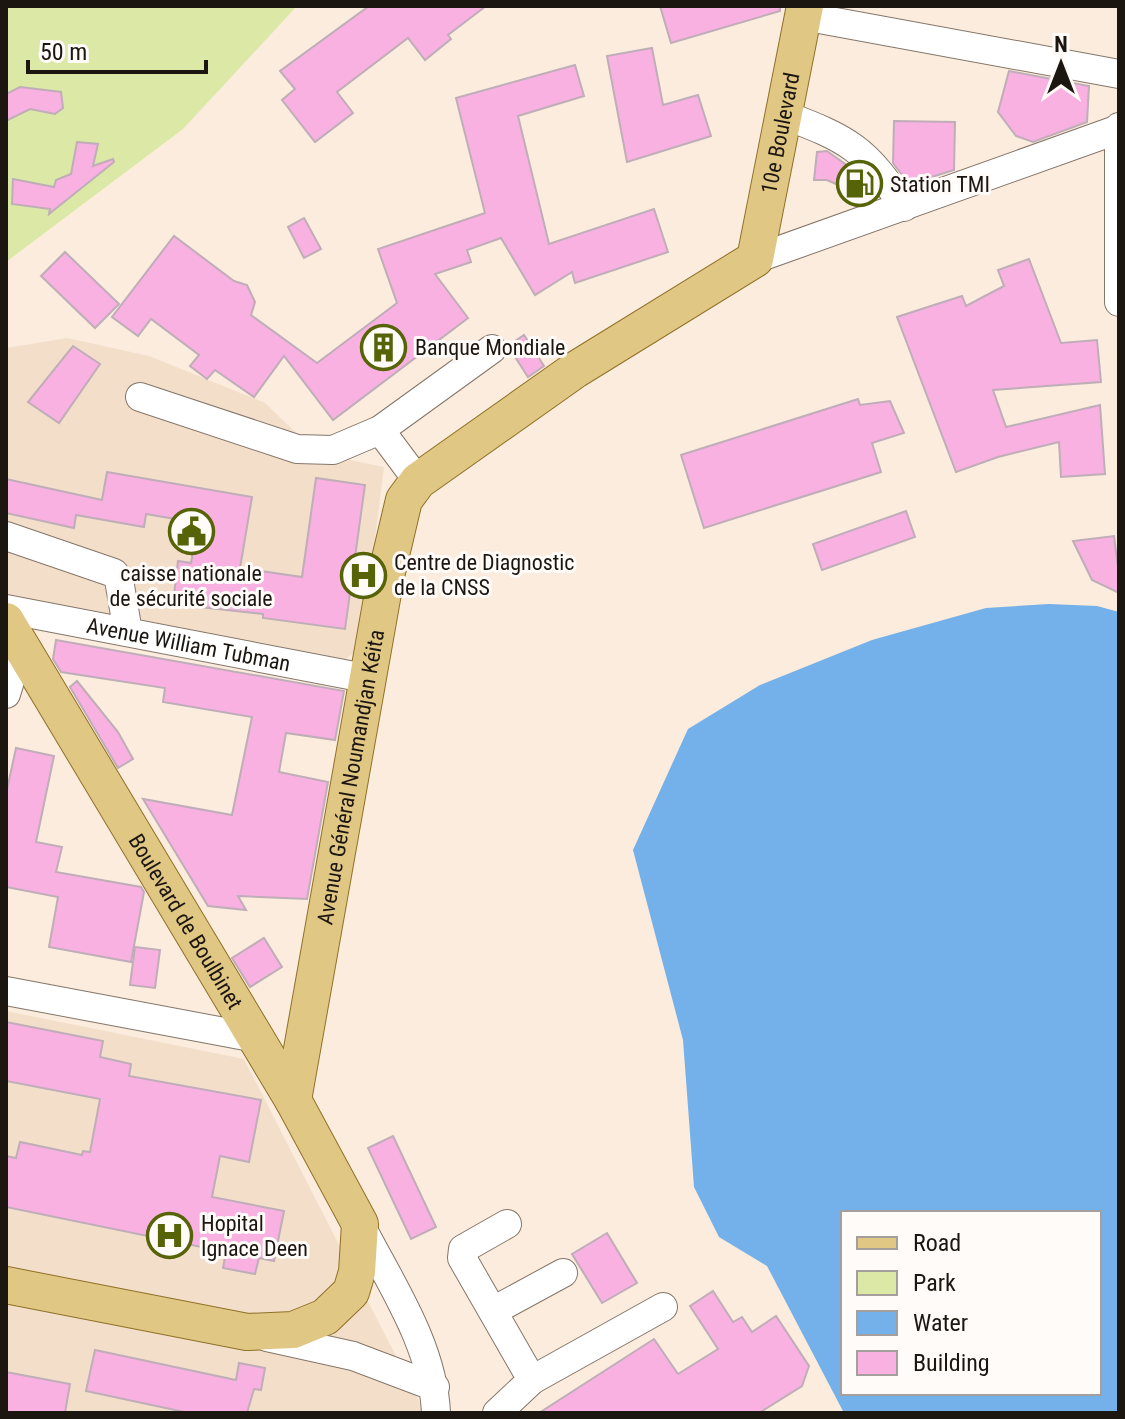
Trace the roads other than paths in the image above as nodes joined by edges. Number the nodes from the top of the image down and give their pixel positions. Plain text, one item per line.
1 (804, 11) edge
2 (1119, 74) edge
3 (784, 115) junction
4 (1119, 129) edge
5 (904, 207) junction
6 (755, 259) junction
7 (1119, 302) edge
8 (492, 349) dead end
9 (140, 397) dead end
10 (380, 430) junction
11 (418, 481) junction
12 (6, 536) edge
13 (6, 609) edge
14 (128, 632) junction
15 (13, 633) edge
16 (370, 679) junction
17 (6, 694) edge
18 (6, 991) edge
19 (256, 1038) junction
20 (293, 1100) junction
21 (360, 1224) junction
22 (507, 1224) dead end
23 (563, 1273) dead end
24 (6, 1285) edge
25 (663, 1307) dead end
26 (493, 1311) junction
27 (247, 1332) junction
28 (532, 1380) junction
29 (435, 1400) edge
30 (497, 1413) edge

1 - 2 street
1 - 3 main road, 10e Boulevard
3 - 5 street
3 - 6 main road, 10e Boulevard
4 - 5 street
4 - 7 street
5 - 6 street
6 - 11 main road, Avenue Général Noumandjan Kéita
8 - 10 street
9 - 10 street
10 - 11 street
11 - 16 main road, Avenue Général Noumandjan Kéita
12 - 14 street
13 - 14 street, Avenue William Tubman
14 - 16 street, Avenue William Tubman
15 - 17 street
15 - 19 main road, Boulevard de Boulbinet
16 - 20 main road, Avenue Général Noumandjan Kéita
18 - 19 street
19 - 20 main road, Boulevard de Boulbinet
20 - 21 main road, Boulevard de Boulbinet
21 - 27 main road
21 - 29 street
22 - 26 street
23 - 26 street
24 - 27 main road
25 - 28 street
26 - 28 street
27 - 29 street
28 - 30 street

